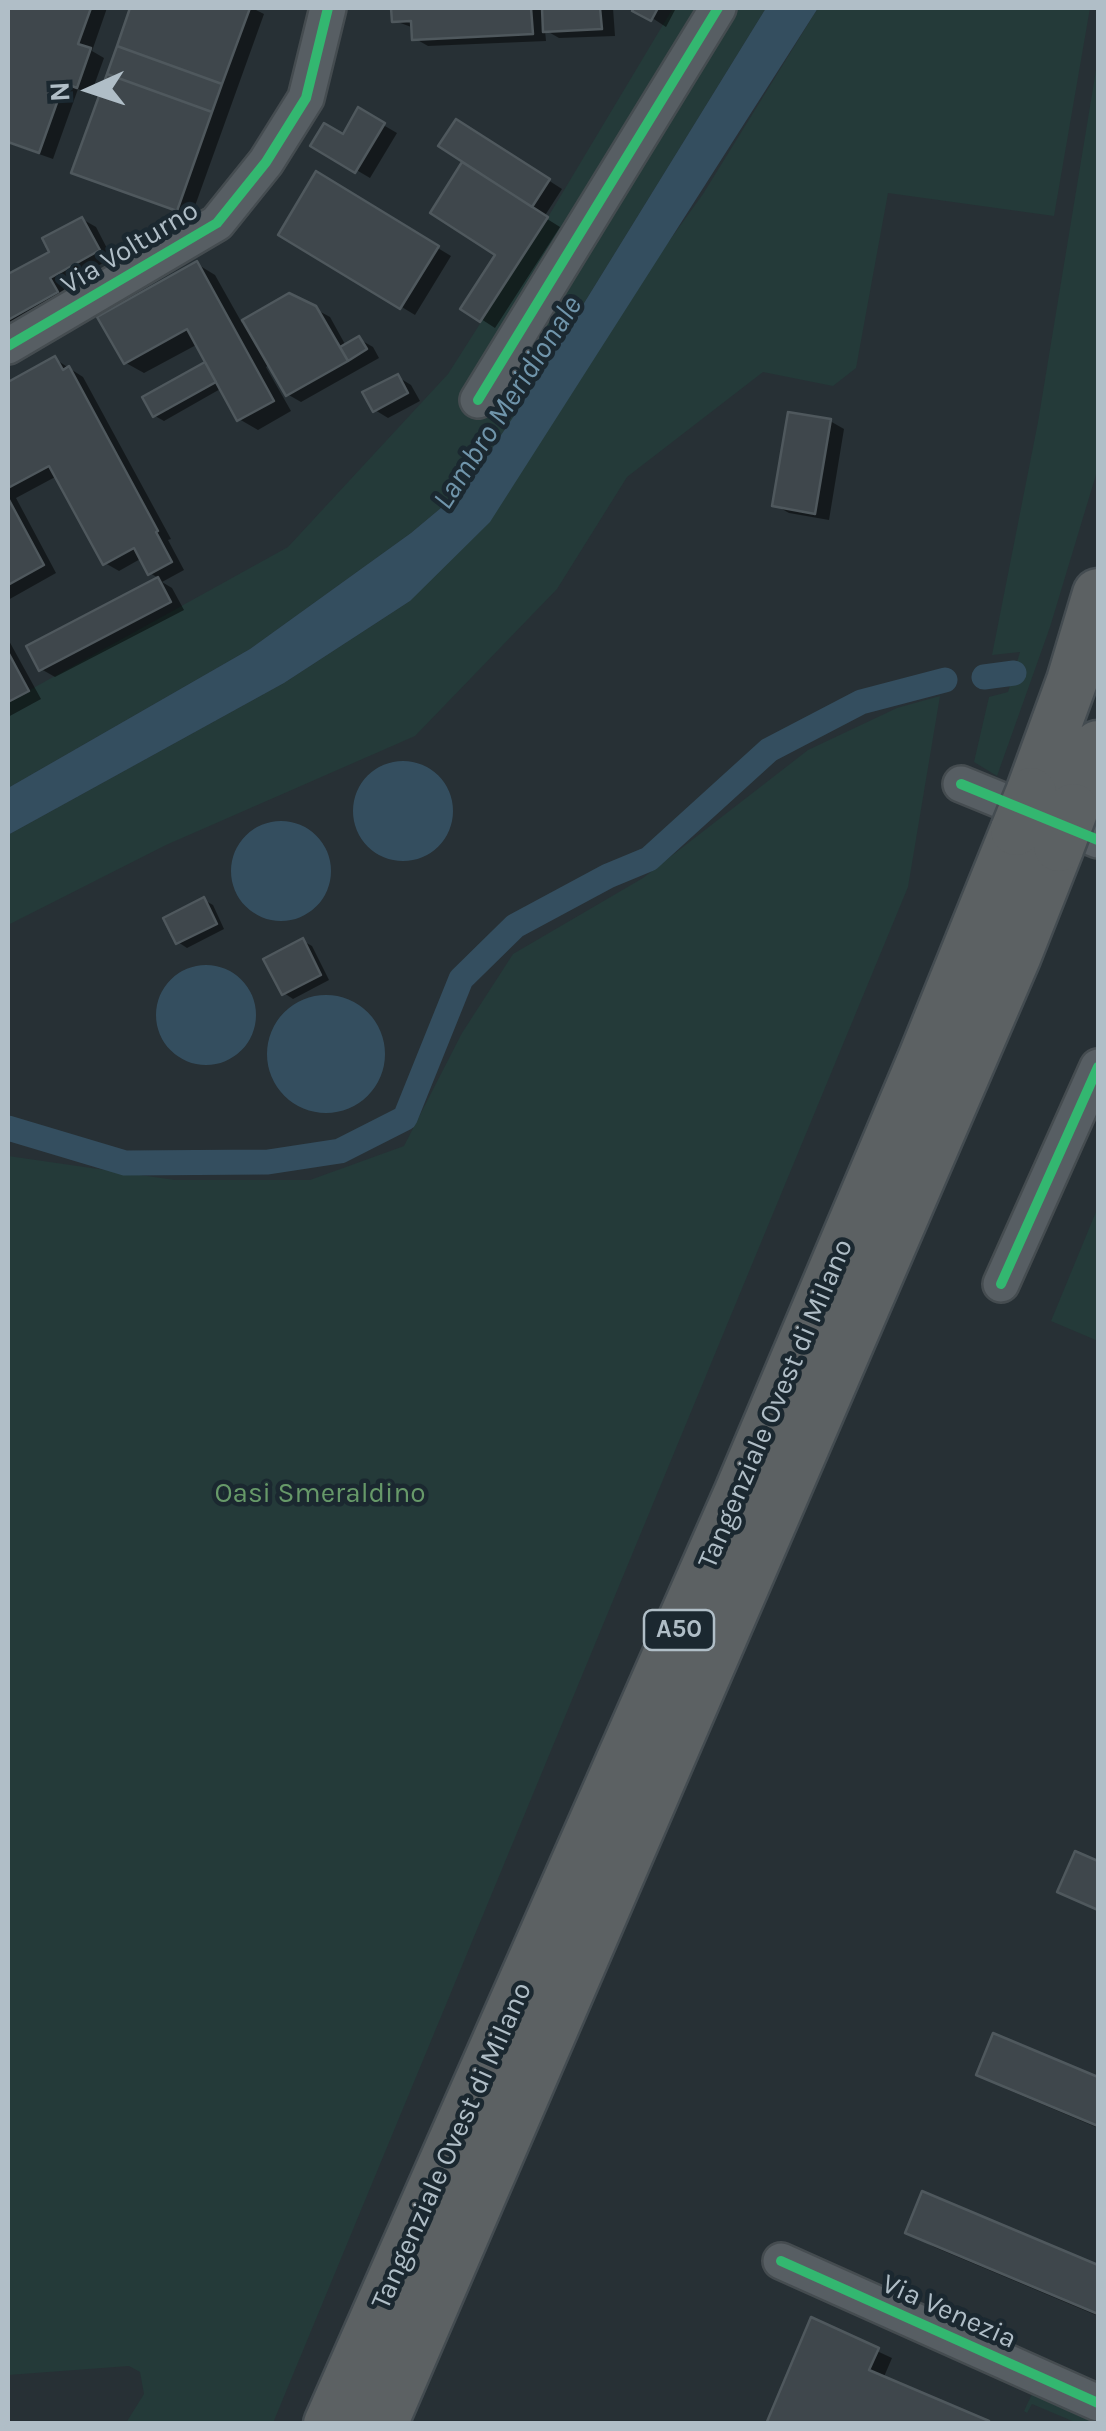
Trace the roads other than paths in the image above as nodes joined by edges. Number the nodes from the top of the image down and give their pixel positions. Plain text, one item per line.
1 (328, 8) edge
2 (718, 8) edge
3 (8, 346) edge
4 (478, 400) dead end
5 (1098, 594) edge
6 (1098, 746) edge
7 (961, 784) dead end
8 (1056, 824) edge
9 (1098, 1067) edge
10 (1001, 1284) dead end
11 (781, 2261) dead end
12 (1098, 2403) edge
13 (329, 2424) edge
14 (382, 2424) edge

1 - 3 street, Via Volturno
2 - 4 street
5 - 8 highway, Tangenziale Ovest di Milano / A50
6 - 8 highway, Tangenziale Ovest di Milano / A50
7 - 8 street
8 - 13 highway, Tangenziale Ovest di Milano / A50
8 - 14 highway, Tangenziale Ovest di Milano / A50
9 - 10 street
11 - 12 street, Via Venezia

